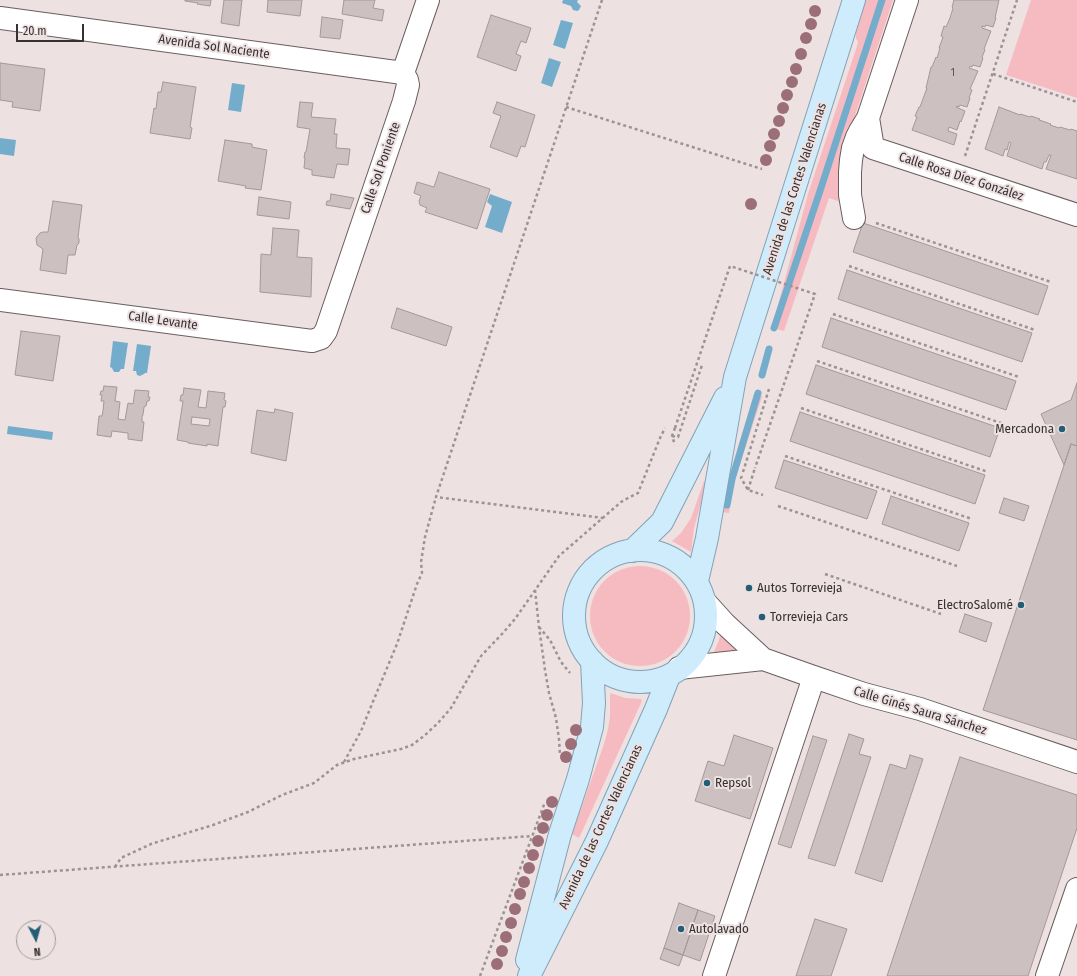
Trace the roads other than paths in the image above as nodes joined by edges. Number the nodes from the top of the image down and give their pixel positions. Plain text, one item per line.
1 (428, 0) edge
2 (854, 0) edge
3 (907, 0) edge
4 (0, 18) edge
5 (403, 74) junction
6 (868, 118) junction
7 (1077, 215) edge
8 (863, 220) road end
9 (0, 300) edge
10 (324, 335) joint
11 (735, 377) junction
12 (632, 550) junction
13 (697, 581) junction
14 (705, 602) junction
15 (763, 659) junction
16 (592, 661) junction
17 (674, 672) junction
18 (814, 677) junction
19 (1077, 762) edge
20 (1077, 889) edge
21 (523, 976) edge
22 (529, 976) edge
23 (714, 976) edge
24 (1047, 976) edge

1 - 5 street, Calle Sol Poniente
2 - 11 main road, Avenida de las Cortes Valencianas
3 - 6 street
4 - 5 street, Avenida Sol Naciente
5 - 10 street, Calle Sol Poniente
6 - 7 street, Calle Rosa Díez González
6 - 8 street
9 - 10 street, Calle Levante
11 - 12 main road, Avenida de las Cortes Valencianas
11 - 13 main road, Avenida de las Cortes Valencianas
12 - 13 main road
12 - 16 main road
13 - 14 main road
14 - 15 street
14 - 17 main road
15 - 17 street
15 - 18 street, Calle Ginés Saura Sánchez
16 - 17 main road
16 - 21 main road, Avenida de las Cortes Valencianas
17 - 22 main road, Avenida de las Cortes Valencianas
18 - 19 street, Calle Ginés Saura Sánchez
18 - 23 street
20 - 24 street

